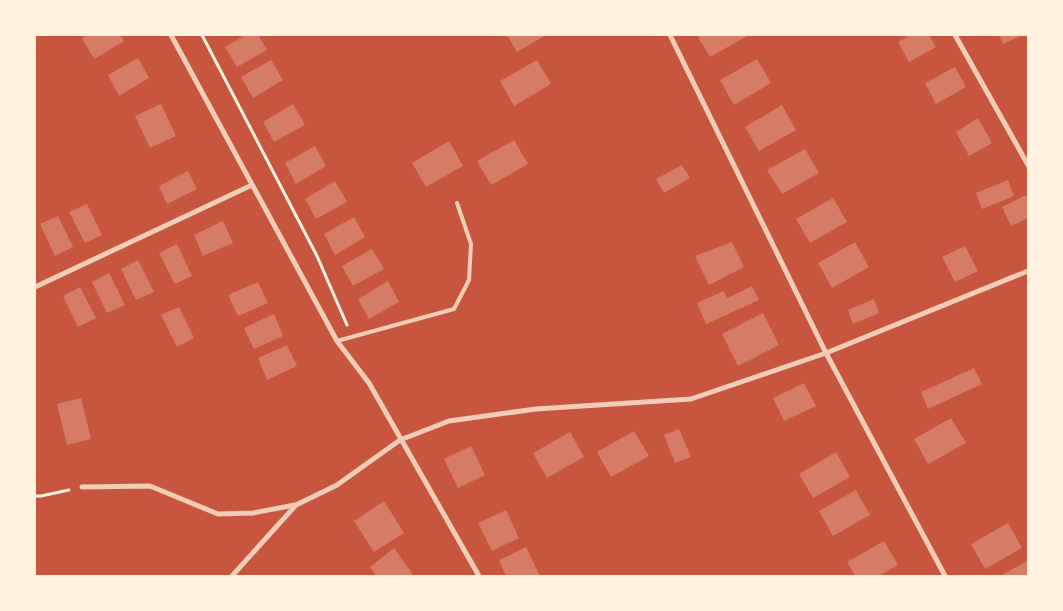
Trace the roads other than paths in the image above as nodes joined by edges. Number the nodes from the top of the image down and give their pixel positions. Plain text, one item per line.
1 (171, 35) edge
2 (670, 35) edge
3 (955, 35) edge
4 (1028, 165) edge
5 (252, 185) junction
6 (457, 203) dead end
7 (1028, 271) edge
8 (35, 287) edge
9 (337, 341) junction
10 (826, 354) junction
11 (400, 440) junction
12 (82, 487) road end
13 (296, 505) junction
14 (232, 576) edge
15 (479, 576) edge
16 (945, 576) edge

1 - 5 street
2 - 10 street
3 - 4 street
5 - 8 street
5 - 9 street
6 - 9 lane
7 - 10 street
9 - 11 street
10 - 11 street
10 - 16 street
11 - 13 street
11 - 15 street
12 - 13 street
13 - 14 street

